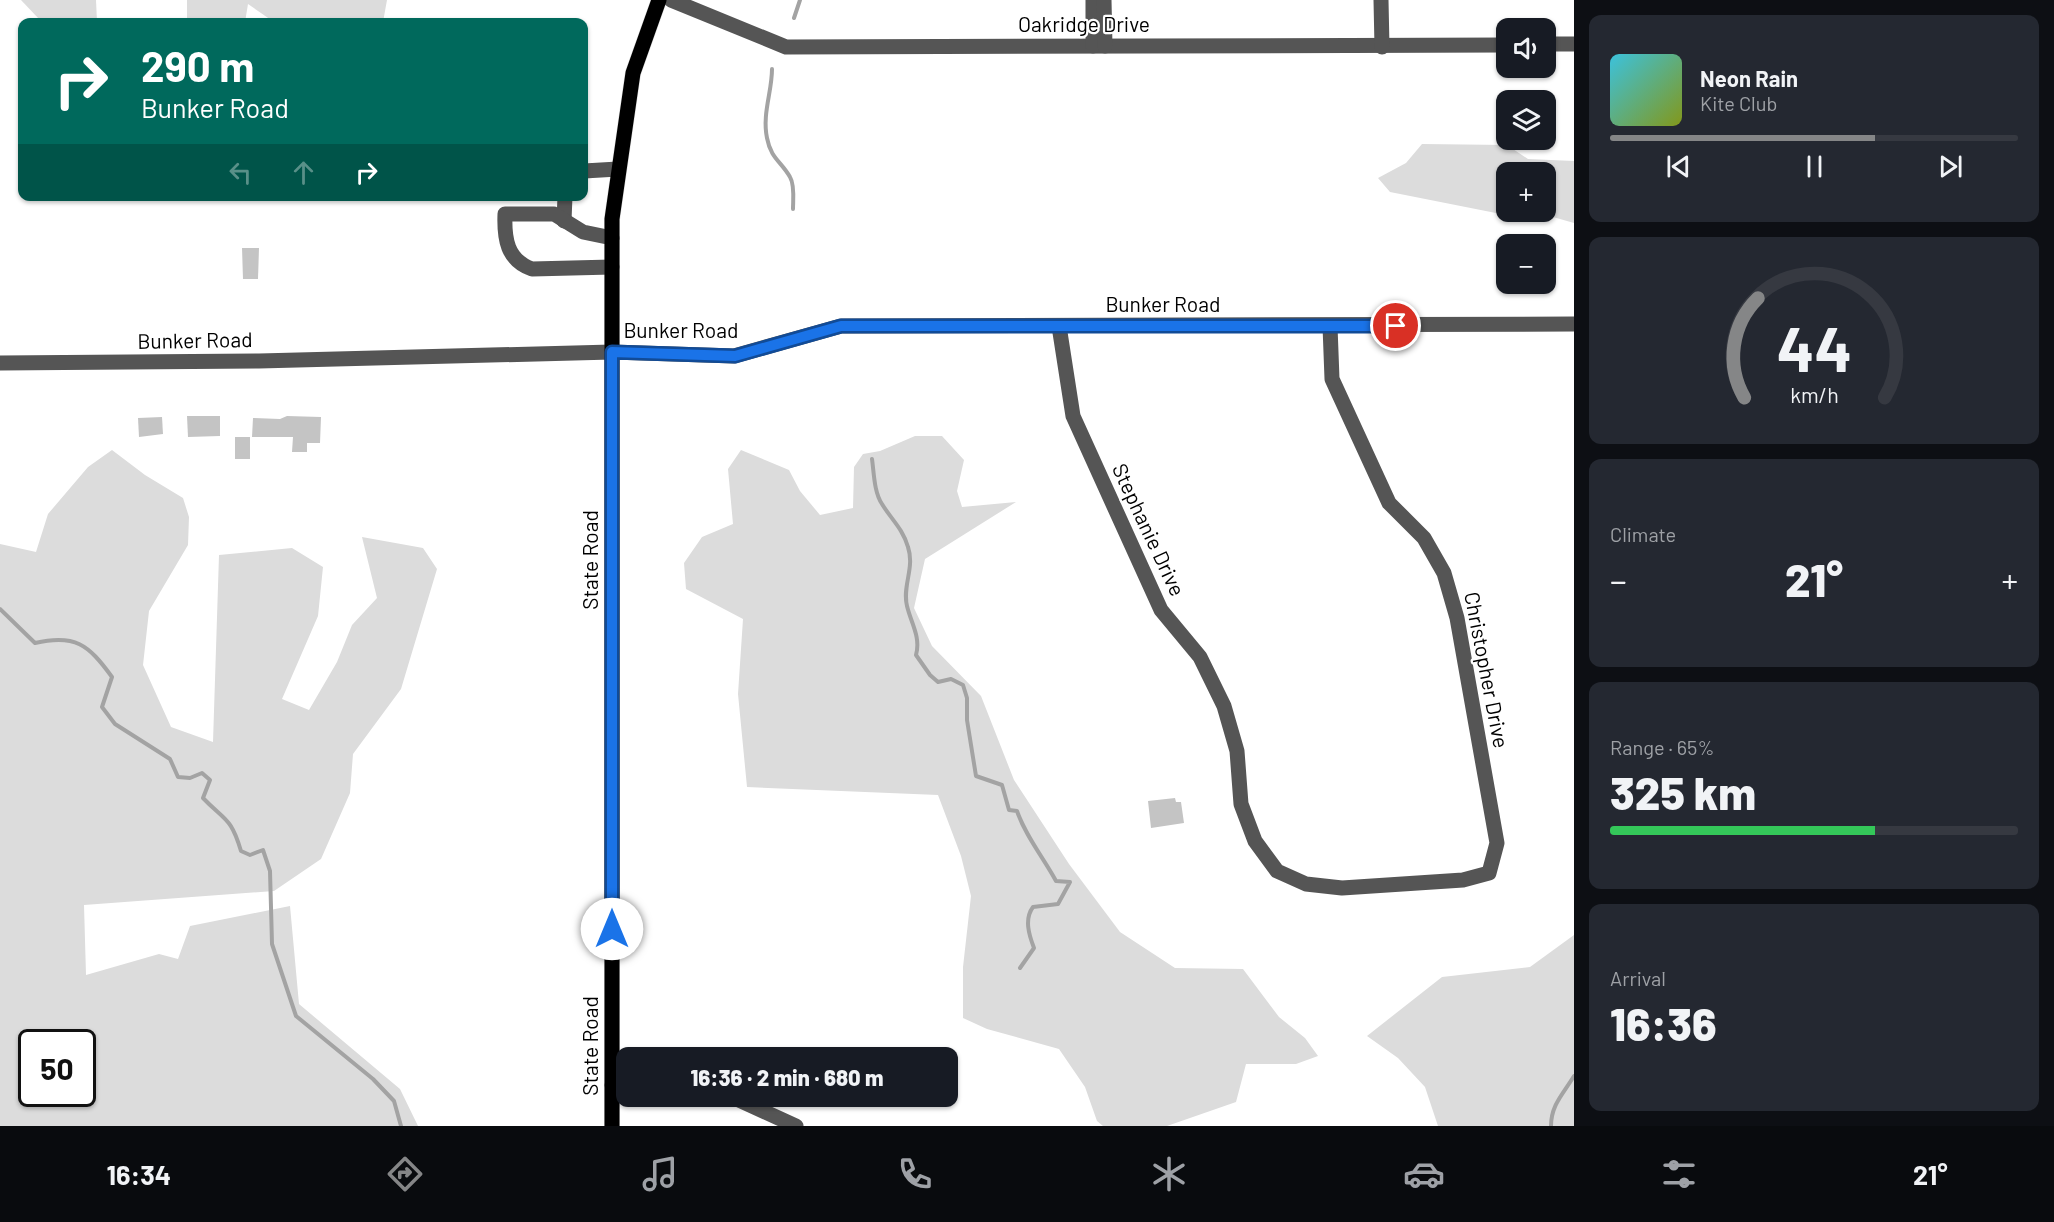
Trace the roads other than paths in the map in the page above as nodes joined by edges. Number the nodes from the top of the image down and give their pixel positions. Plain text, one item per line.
1 (659, 0) edge
2 (671, 0) edge
3 (1093, 0) edge
4 (1104, 0) edge
5 (1381, 0) edge
6 (1556, 44) edge
7 (1574, 44) edge
8 (1496, 45) edge
9 (1099, 46) junction
10 (1382, 47) junction
11 (618, 169) junction
12 (588, 171) edge
13 (565, 201) edge
14 (564, 221) junction
15 (612, 238) junction
16 (612, 267) junction
17 (1574, 324) edge
18 (1059, 326) junction
19 (1330, 326) junction
20 (612, 352) junction
21 (0, 363) edge
22 (1489, 873) joint
23 (619, 1047) edge
24 (616, 1103) edge
25 (754, 1107) edge
26 (612, 1126) edge
27 (796, 1126) edge

1 - 11 main road, State Road
2 - 9 street, Oakridge Drive
3 - 9 street
4 - 9 street
5 - 10 street
6 - 7 street
8 - 10 street, Oakridge Drive
9 - 10 street, Oakridge Drive
11 - 12 street
11 - 15 main road, State Road
13 - 14 street
14 - 15 street
14 - 16 street
15 - 16 main road, State Road
16 - 20 main road, State Road
17 - 19 street, Bunker Road
18 - 19 street, Bunker Road
18 - 20 street, Bunker Road
18 - 22 street, Stephanie Drive
19 - 22 street, Christopher Drive
20 - 21 street, Bunker Road
20 - 23 main road, State Road
24 - 26 main road, State Road
25 - 27 street

